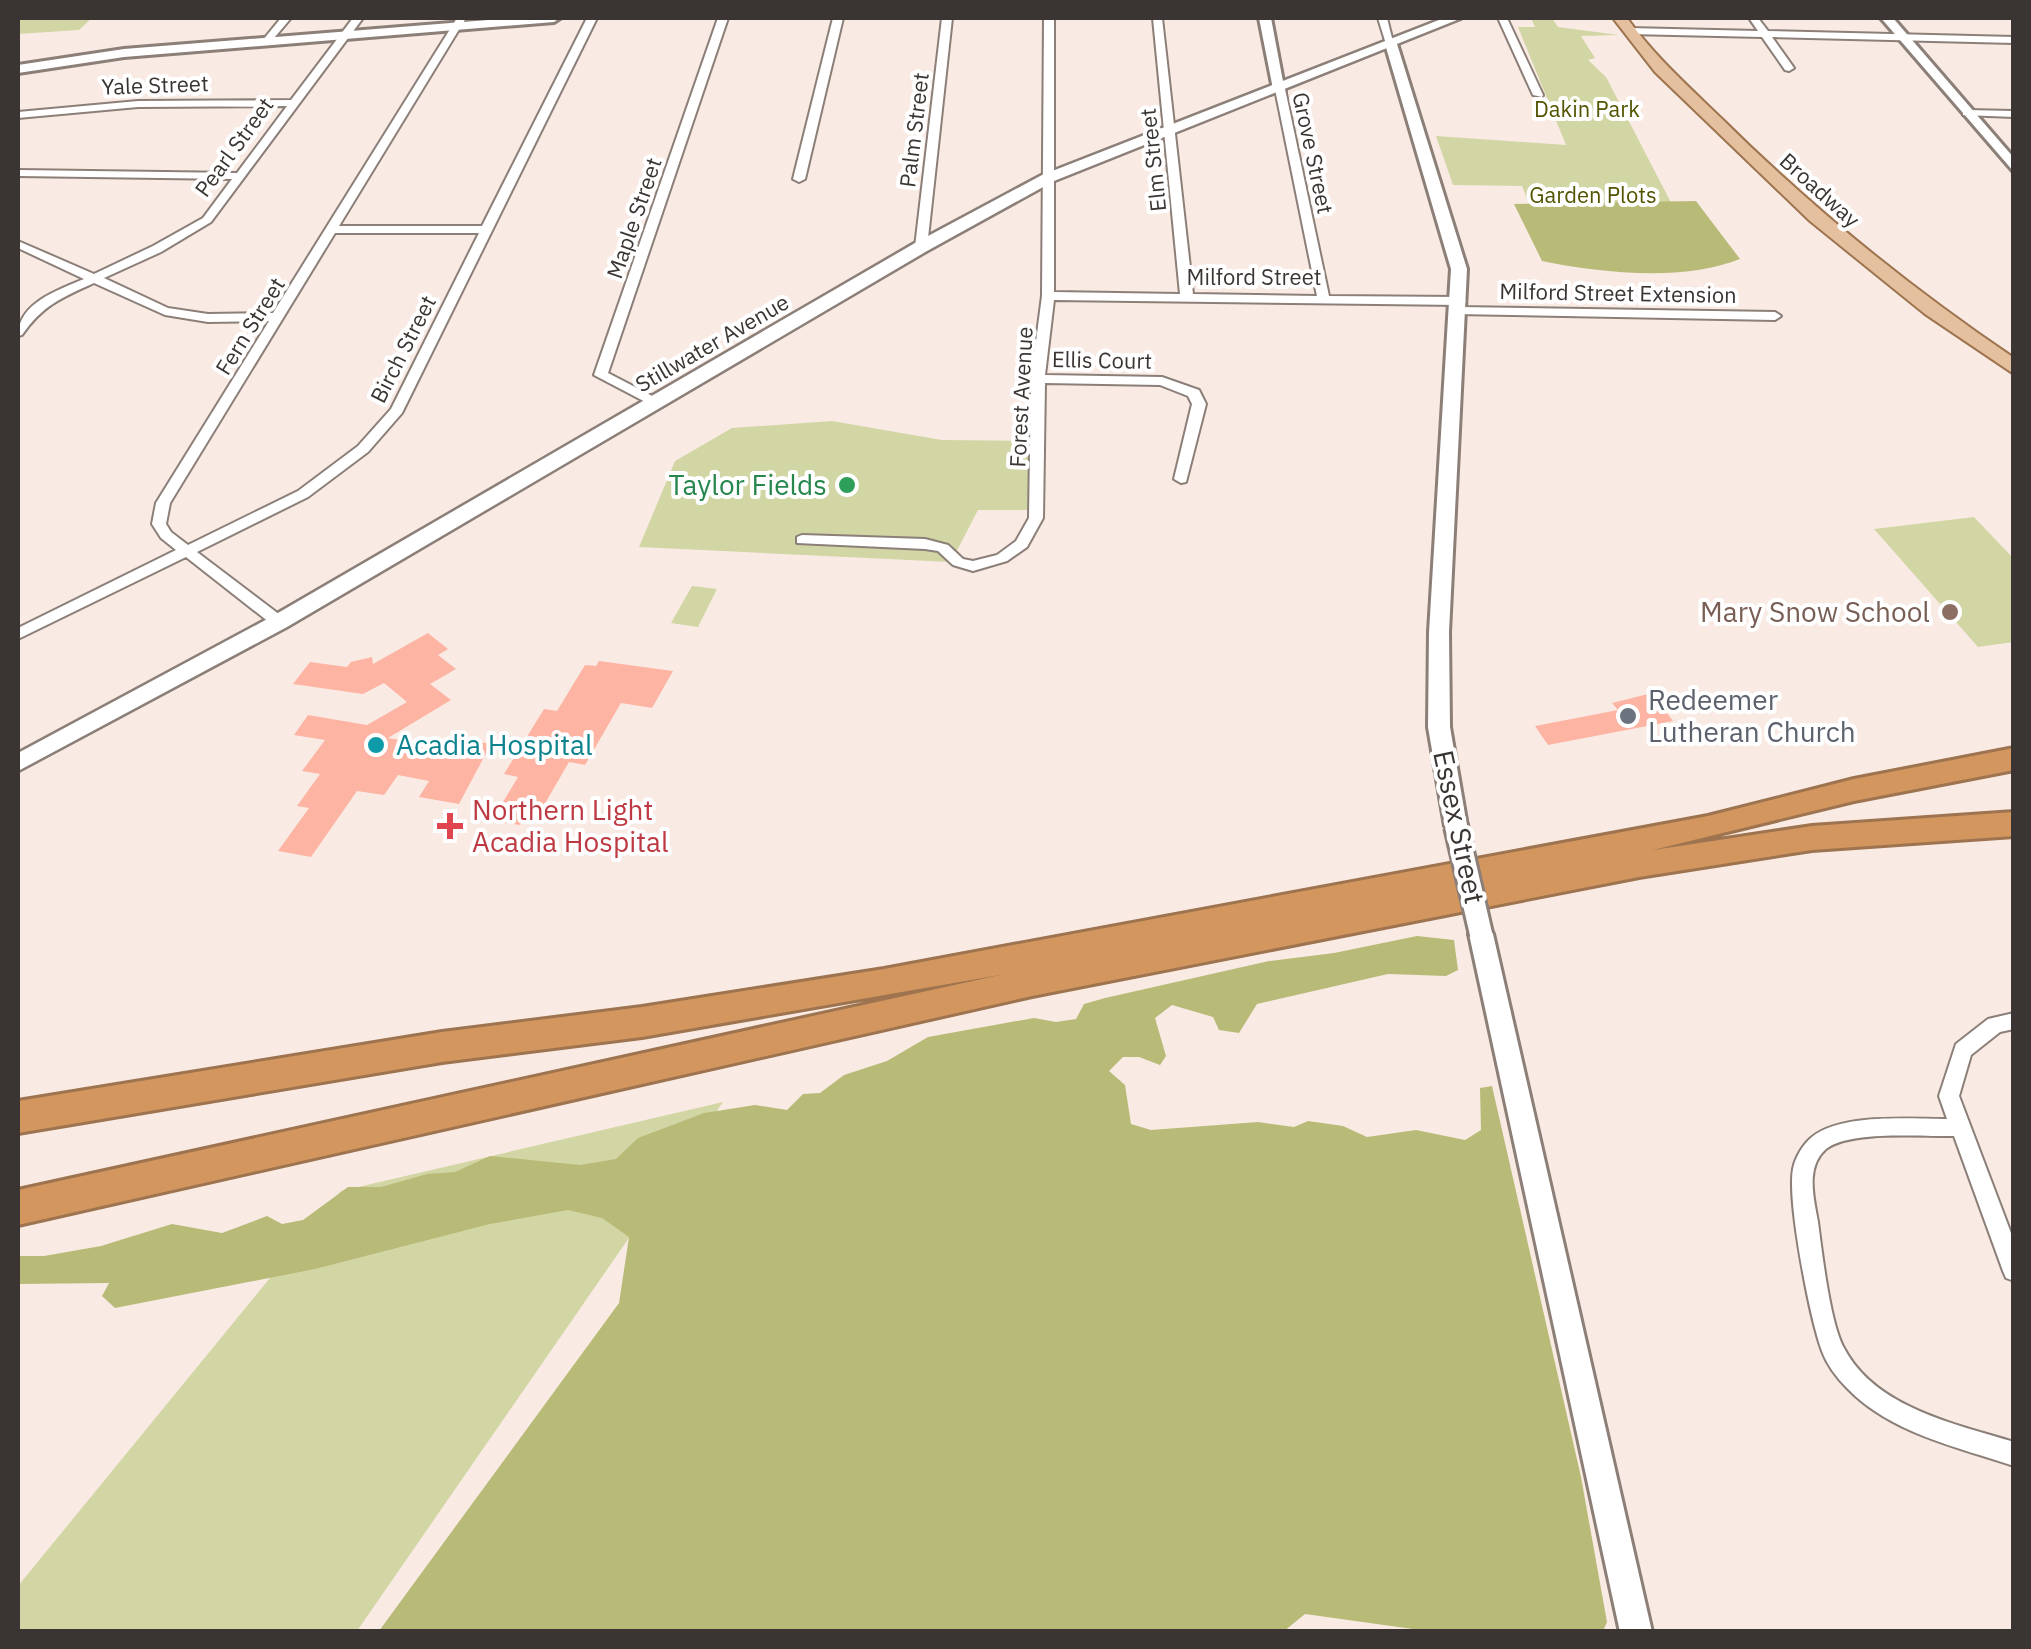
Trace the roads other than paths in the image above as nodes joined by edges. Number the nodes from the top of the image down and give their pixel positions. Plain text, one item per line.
1 (286, 18) edge
2 (358, 18) edge
3 (554, 18) edge
4 (592, 18) edge
5 (723, 18) edge
6 (838, 18) edge
7 (947, 18) edge
8 (1050, 18) edge
9 (1158, 18) edge
10 (1265, 18) edge
11 (1382, 18) edge
12 (1454, 18) edge
13 (1502, 18) edge
14 (1754, 18) edge
15 (1887, 18) edge
16 (458, 22) edge
17 (1624, 24) edge
18 (1766, 33) junction
19 (345, 34) junction
20 (1903, 36) junction
21 (2013, 40) edge
22 (266, 42) junction
23 (1391, 44) junction
24 (1789, 68) dead end
25 (18, 69) edge
26 (1280, 90) junction
27 (1538, 94) dead end
28 (294, 102) junction
29 (1967, 113) junction
30 (2014, 114) edge
31 (18, 115) edge
32 (1170, 129) junction
33 (2014, 168) edge
34 (18, 173) edge
35 (239, 176) junction
36 (1048, 178) junction
37 (799, 179) dead end
38 (332, 229) junction
39 (484, 230) junction
40 (18, 244) edge
41 (921, 247) junction
42 (90, 278) junction
43 (1048, 296) junction
44 (1322, 296) junction
45 (1187, 298) junction
46 (1460, 306) junction
47 (1775, 316) dead end
48 (280, 317) junction
49 (18, 332) edge
50 (2014, 368) edge
51 (1038, 380) junction
52 (655, 403) junction
53 (1181, 480) dead end
54 (802, 540) dead end
55 (188, 552) junction
56 (279, 622) junction
57 (21, 627) edge
58 (2014, 759) edge
59 (18, 763) edge
60 (2014, 804) edge
61 (2014, 824) edge
62 (1708, 828) junction
63 (2014, 1021) edge
64 (18, 1117) edge
65 (1958, 1127) junction
66 (18, 1208) edge
67 (2014, 1271) edge
68 (2014, 1454) edge
69 (1636, 1632) edge

1 - 22 street
2 - 19 street, Pearl Street
3 - 16 street
4 - 39 street, Birch Street
5 - 52 street, Maple Street
6 - 37 street
7 - 41 street, Palm Street
8 - 36 street, Forest Avenue
9 - 32 street, Elm Street
10 - 26 street, Grove Street
11 - 23 street, Essex Street
12 - 23 main road, Stillwater Avenue
13 - 27 street
14 - 18 street
15 - 20 street
16 - 19 street
16 - 38 street, Fern Street
17 - 18 street
17 - 50 main road, Broadway
18 - 20 street
18 - 24 street
19 - 22 street
19 - 28 street, Pearl Street
20 - 21 street
20 - 29 street
22 - 25 street
23 - 26 main road, Stillwater Avenue
23 - 46 street, Essex Street
26 - 32 main road, Stillwater Avenue
26 - 44 street, Grove Street
28 - 31 street, Yale Street
28 - 35 street, Pearl Street
29 - 30 street
29 - 33 street
32 - 36 main road, Stillwater Avenue
32 - 45 street, Elm Street
34 - 35 street
35 - 42 street, Pearl Street
36 - 41 main road, Stillwater Avenue
36 - 43 street, Forest Avenue
38 - 39 street
38 - 48 street, Fern Street
39 - 55 street, Birch Street
40 - 42 street
41 - 52 main road, Stillwater Avenue
42 - 48 street
42 - 49 street, Pearl Street
43 - 45 street, Milford Street
43 - 51 street, Forest Avenue
44 - 45 street, Milford Street
44 - 46 street, Milford Street
46 - 47 street, Milford Street Extension
46 - 69 street, Essex Street, bridge
48 - 55 street, Fern Street
51 - 53 street, Ellis Court
51 - 54 street, Forest Avenue
52 - 56 main road, Stillwater Avenue
55 - 56 street, Fern Street
55 - 57 street, Birch Street
56 - 59 main road, Stillwater Avenue
58 - 62 highway
60 - 62 highway
61 - 66 highway
62 - 64 highway
63 - 65 street
65 - 67 street
65 - 68 street

